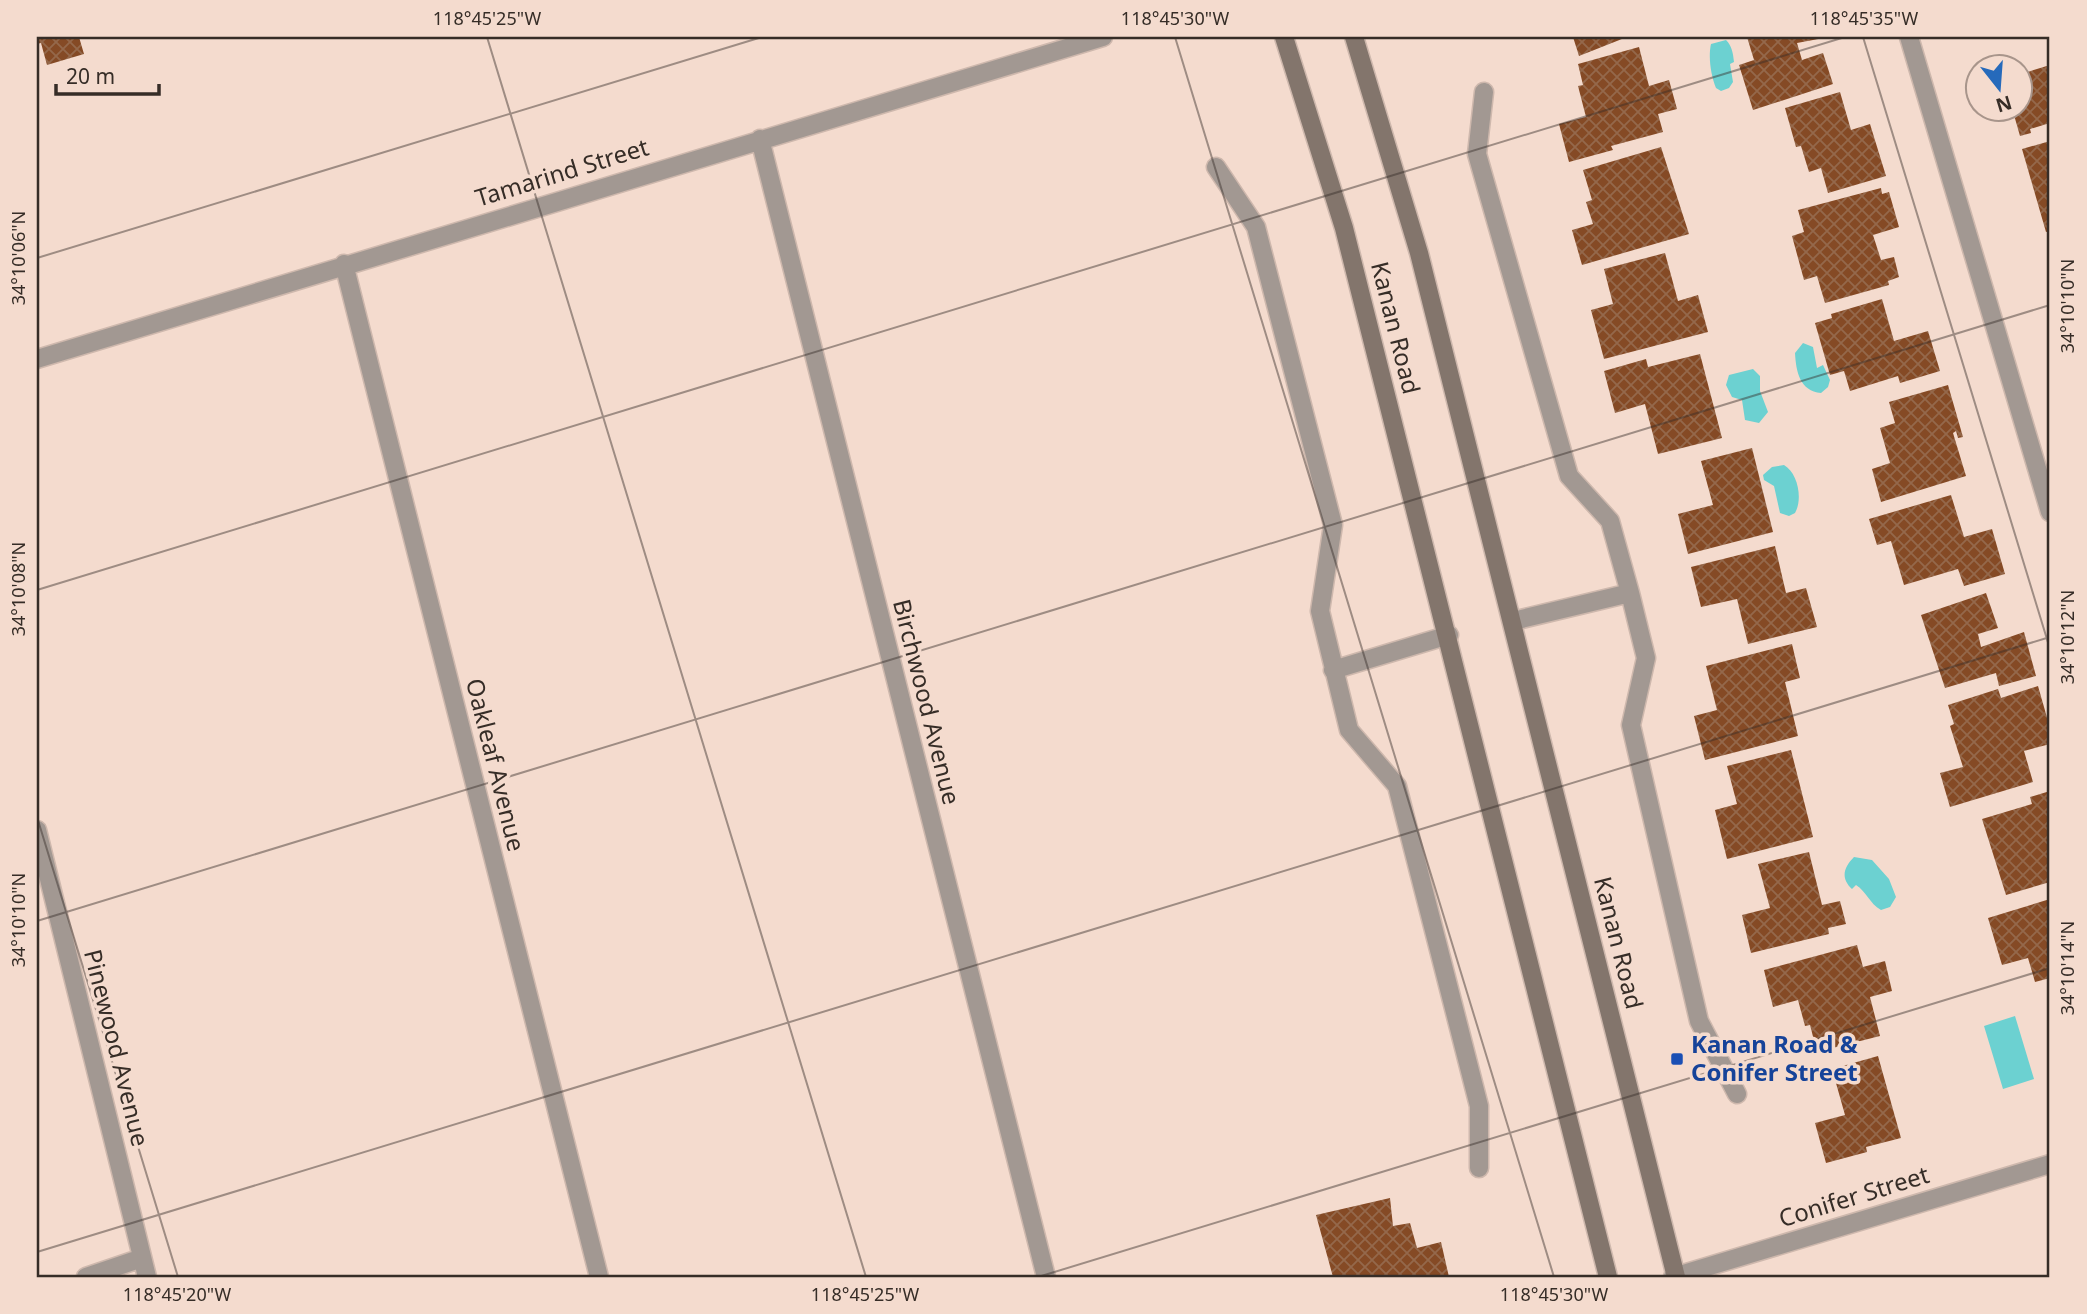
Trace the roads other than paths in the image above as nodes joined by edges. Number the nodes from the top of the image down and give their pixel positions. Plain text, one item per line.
1 (1103, 37) edge
2 (1284, 37) edge
3 (1354, 37) edge
4 (1909, 37) edge
5 (1484, 92) dead end
6 (760, 139) junction
7 (1216, 167) dead end
8 (344, 264) junction
9 (37, 359) edge
10 (2050, 512) edge
11 (1630, 593) junction
12 (1513, 621) junction
13 (1449, 635) junction
14 (1334, 670) junction
15 (37, 830) edge
16 (1737, 1094) dead end
17 (2050, 1164) edge
18 (1479, 1168) dead end
19 (142, 1258) junction
20 (86, 1277) edge
21 (147, 1277) edge
22 (599, 1277) edge
23 (1046, 1277) edge
24 (1608, 1277) edge
25 (1675, 1277) edge

1 - 6 street, Tamarind Street
2 - 13 main road, Kanan Road
3 - 12 main road, Kanan Road
4 - 10 street
5 - 11 street
6 - 8 street, Tamarind Street
6 - 23 street, Birchwood Avenue
7 - 14 street
8 - 9 street, Tamarind Street
8 - 22 street, Oakleaf Avenue
11 - 12 street
11 - 16 street
12 - 25 main road, Kanan Road
13 - 14 street
13 - 24 main road, Kanan Road
14 - 18 street
15 - 19 street, Pinewood Avenue
17 - 25 street, Conifer Street
19 - 20 street
19 - 21 street, Pinewood Avenue

